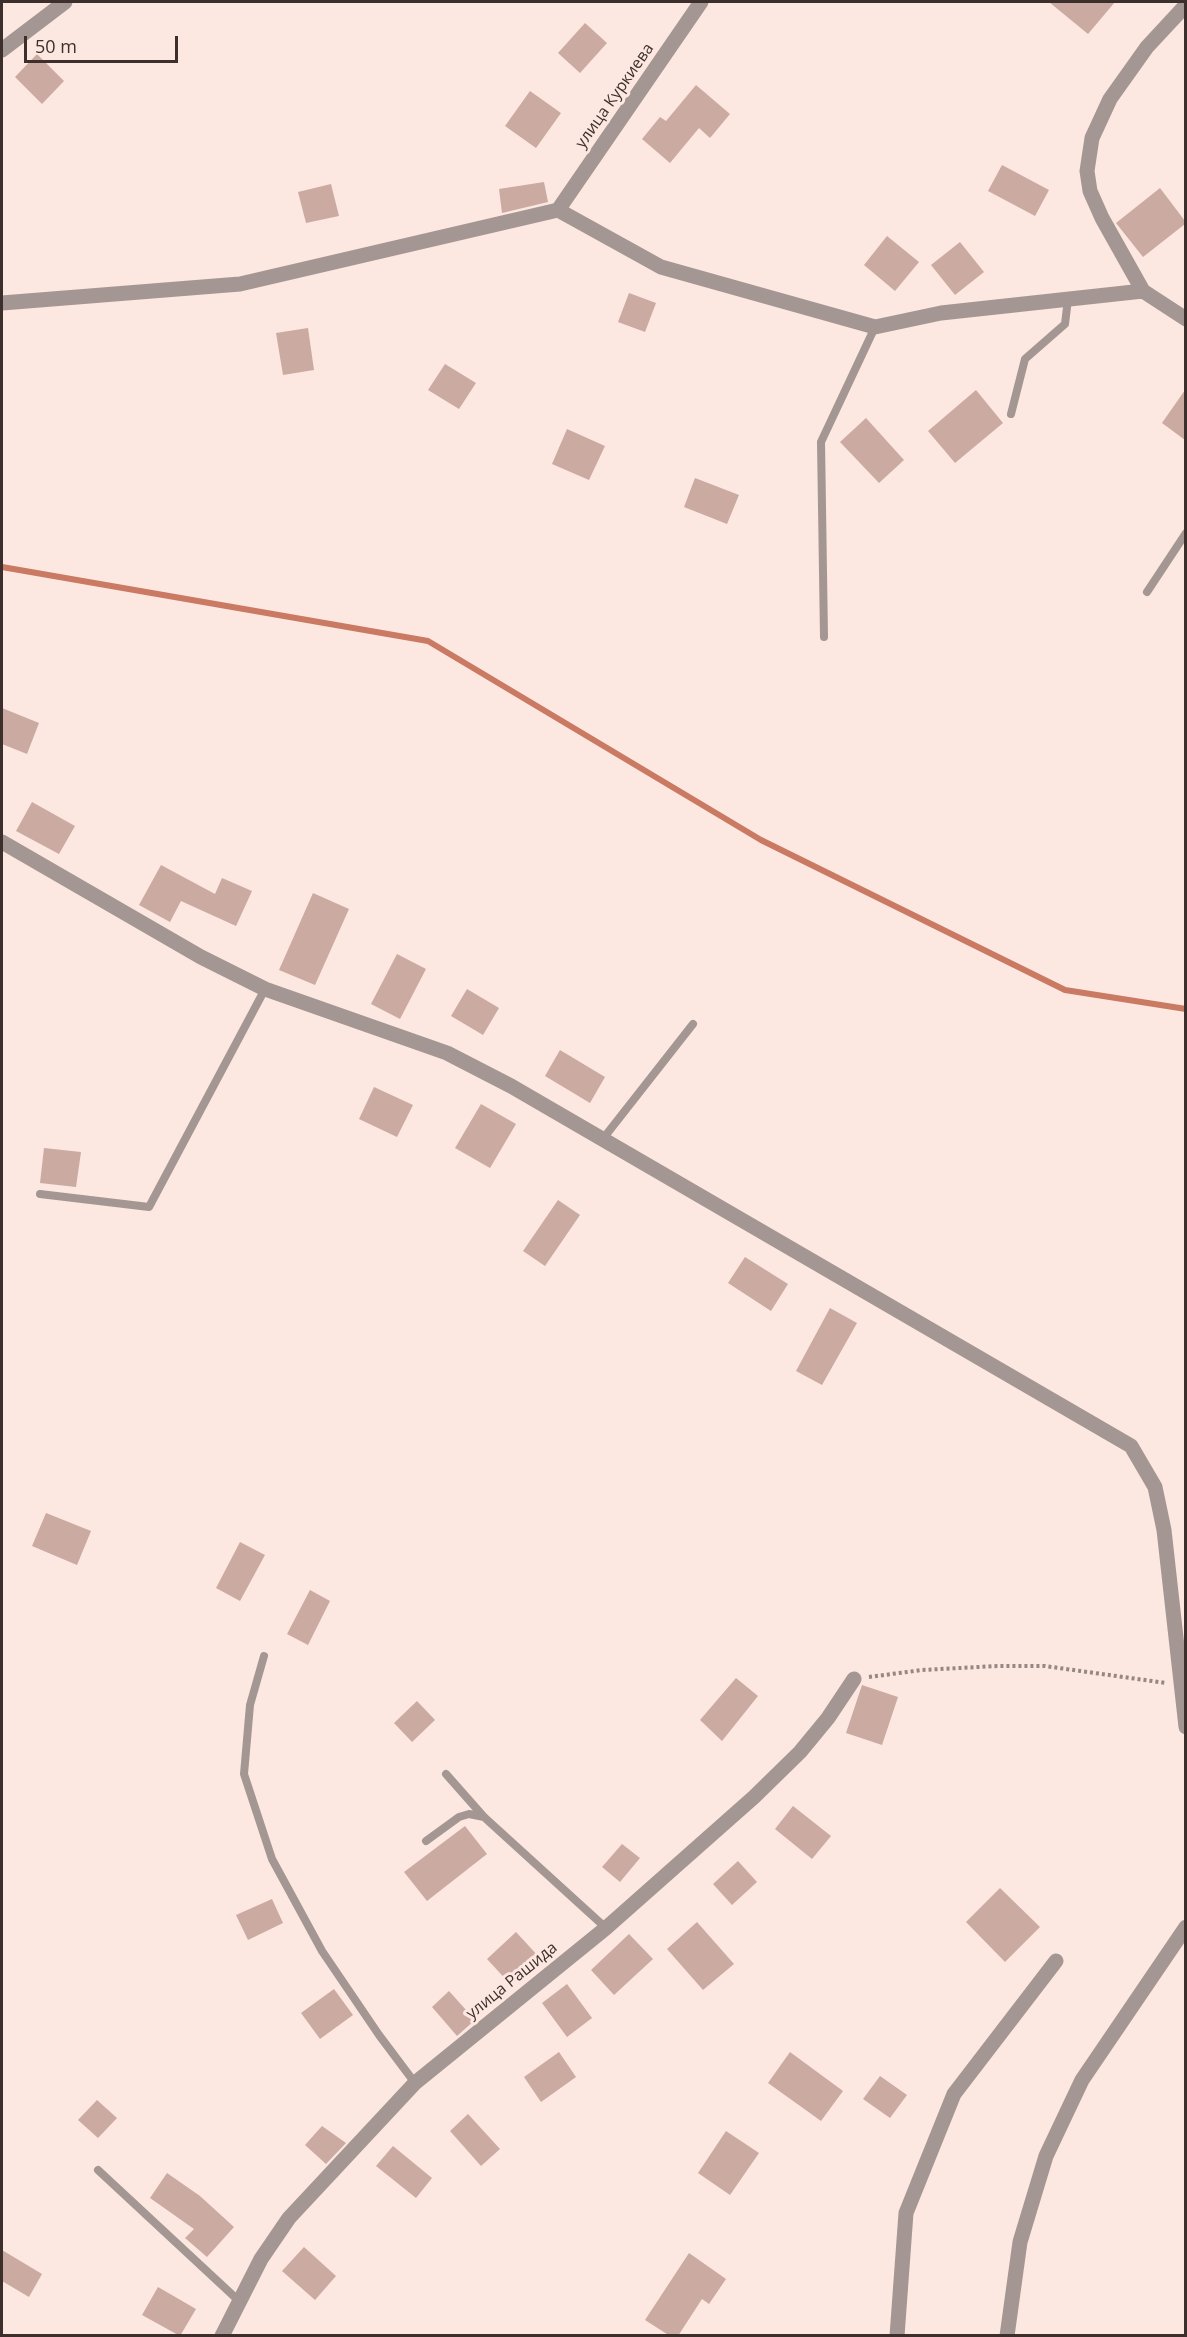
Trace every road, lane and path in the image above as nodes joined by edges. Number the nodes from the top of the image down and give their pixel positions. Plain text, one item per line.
1 (65, 2) edge
2 (702, 2) edge
3 (1185, 5) edge
4 (2, 50) edge
5 (558, 210) junction
6 (1143, 291) junction
7 (1068, 299) junction
8 (2, 303) edge
9 (1185, 319) edge
10 (875, 327) junction
11 (1011, 414) dead end
12 (1185, 533) edge
13 (1147, 592) dead end
14 (824, 637) dead end
15 (2, 842) edge
16 (265, 989) junction
17 (693, 1023) dead end
18 (602, 1140) junction
19 (39, 1194) dead end
20 (264, 1656) dead end
21 (854, 1679) joint
22 (1179, 1685) junction
23 (1185, 1727) edge
24 (446, 1774) dead end
25 (484, 1817) junction
26 (426, 1841) dead end
27 (1185, 1927) edge
28 (606, 1928) junction
29 (1056, 1960) dead end
30 (415, 2083) junction
31 (98, 2170) dead end
32 (239, 2301) junction
33 (222, 2336) edge
34 (897, 2336) edge
35 (1007, 2336) edge

1 - 4 street
2 - 5 street, улица Куркиева
3 - 6 street
5 - 8 street
5 - 10 street
6 - 7 street
6 - 9 street
7 - 10 street
7 - 11 lane
10 - 14 lane
12 - 13 lane
15 - 16 street
16 - 18 street
16 - 19 lane
17 - 18 lane
18 - 22 street
20 - 30 lane
21 - 22 path
21 - 28 street, улица Рашида
22 - 23 street
24 - 25 lane
25 - 26 lane
25 - 28 lane
27 - 35 street
28 - 30 street, улица Рашида
29 - 34 street
30 - 32 street, улица Рашида
31 - 32 lane
32 - 33 street, улица Рашида

